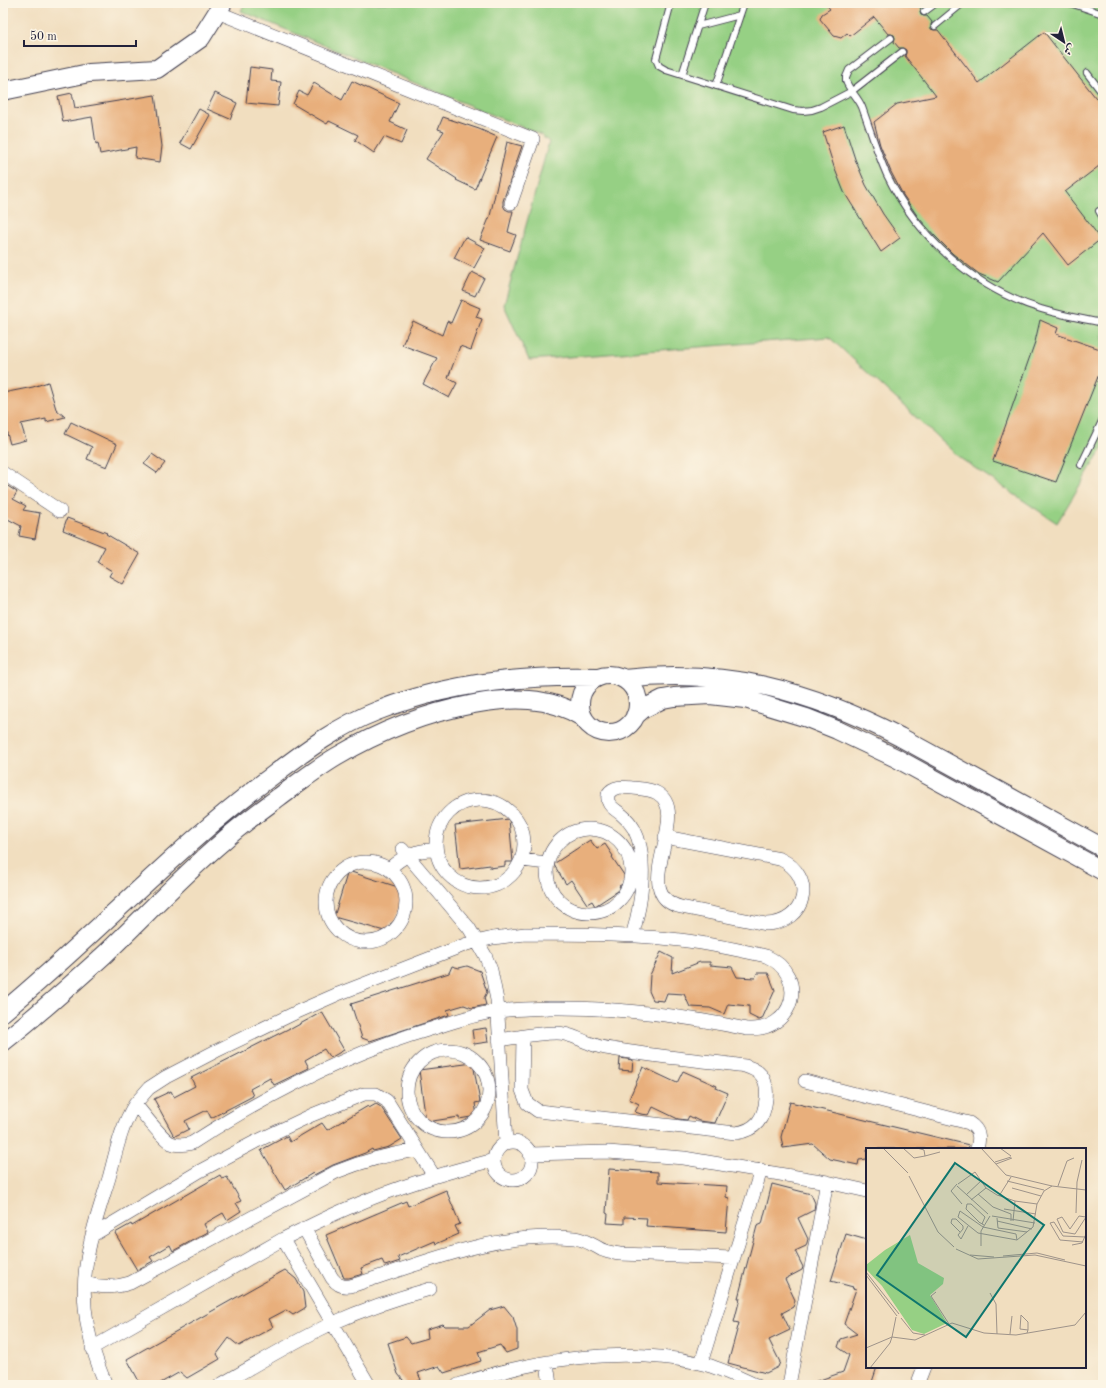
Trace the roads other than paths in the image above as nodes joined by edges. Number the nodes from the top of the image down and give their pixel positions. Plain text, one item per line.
1 (671, 3) edge
2 (705, 3) edge
3 (744, 3) edge
4 (936, 3) edge
5 (963, 3) edge
6 (1070, 3) edge
7 (1084, 5) edge
8 (220, 7) edge
9 (924, 12) dead end
10 (1103, 14) edge
11 (740, 15) junction
12 (698, 26) junction
13 (935, 26) dead end
14 (891, 38) dead end
15 (902, 52) dead end
16 (1086, 73) dead end
17 (682, 75) junction
18 (716, 86) junction
19 (3, 91) edge
20 (852, 91) junction
21 (1103, 94) edge
22 (511, 203) dead end
23 (1098, 211) dead end
24 (1103, 218) edge
25 (1103, 324) edge
26 (1103, 419) edge
27 (1081, 465) dead end
28 (3, 473) edge
29 (60, 511) dead end
30 (596, 678) junction
31 (624, 679) junction
32 (635, 716) junction
33 (582, 717) junction
34 (665, 837) junction
35 (1103, 848) edge
36 (436, 850) junction
37 (404, 852) junction
38 (522, 860) junction
39 (547, 863) junction
40 (389, 869) junction
41 (1103, 872) edge
42 (632, 936) junction
43 (478, 941) junction
44 (497, 1011) junction
45 (3, 1012) edge
46 (523, 1036) junction
47 (499, 1040) junction
48 (3, 1042) edge
49 (805, 1081) dead end
50 (503, 1089) junction
51 (488, 1091) junction
52 (135, 1104) junction
53 (506, 1143) junction
54 (977, 1148) edge
55 (417, 1150) junction
56 (530, 1154) junction
57 (494, 1160) junction
58 (761, 1170) junction
59 (434, 1176) junction
60 (827, 1182) junction
61 (866, 1191) edge
62 (304, 1228) junction
63 (93, 1235) junction
64 (283, 1239) junction
65 (734, 1258) junction
66 (85, 1283) junction
67 (430, 1289) dead end
68 (332, 1324) junction
69 (92, 1348) junction
70 (547, 1362) junction
71 (701, 1363) junction
72 (924, 1368) edge
73 (106, 1385) edge
74 (220, 1385) edge
75 (369, 1385) edge
76 (458, 1385) edge
77 (550, 1385) edge
78 (756, 1385) edge
79 (789, 1385) edge
80 (917, 1385) edge

1 - 17 lane
2 - 12 lane
3 - 11 lane
4 - 9 lane
5 - 13 lane
6 - 7 lane
7 - 10 lane
8 - 19 main road
8 - 22 street
11 - 12 lane
11 - 18 lane
12 - 17 lane
14 - 20 lane
15 - 20 lane
16 - 21 lane
17 - 18 lane
18 - 20 lane
20 - 25 lane
23 - 24 lane
26 - 27 lane
28 - 29 street
30 - 31 main road
30 - 33 main road
30 - 45 main road
31 - 32 main road
31 - 35 main road
32 - 33 main road
32 - 41 main road
33 - 48 main road
34 - 34 street
34 - 42 street
36 - 37 street
36 - 38 street
36 - 38 street
37 - 40 street
37 - 43 street
38 - 39 street
39 - 39 street
40 - 40 street
42 - 43 street
42 - 44 street
43 - 44 street
43 - 52 street
44 - 47 street
44 - 52 street
46 - 46 street
46 - 47 street
47 - 50 street
49 - 54 street
50 - 51 street
50 - 53 street
51 - 51 street
52 - 63 street
53 - 56 street
53 - 57 street
55 - 59 street
55 - 63 street
55 - 66 street
56 - 57 street
56 - 58 street
57 - 59 street
58 - 60 street
58 - 65 street
59 - 62 street
60 - 61 street
60 - 79 street
62 - 64 street
62 - 65 street
63 - 66 street
64 - 68 street
64 - 69 street
65 - 71 street
66 - 69 street
67 - 68 street
68 - 74 street
68 - 75 street
69 - 73 street
70 - 71 street
70 - 76 street
70 - 77 street
71 - 78 street
72 - 80 street

